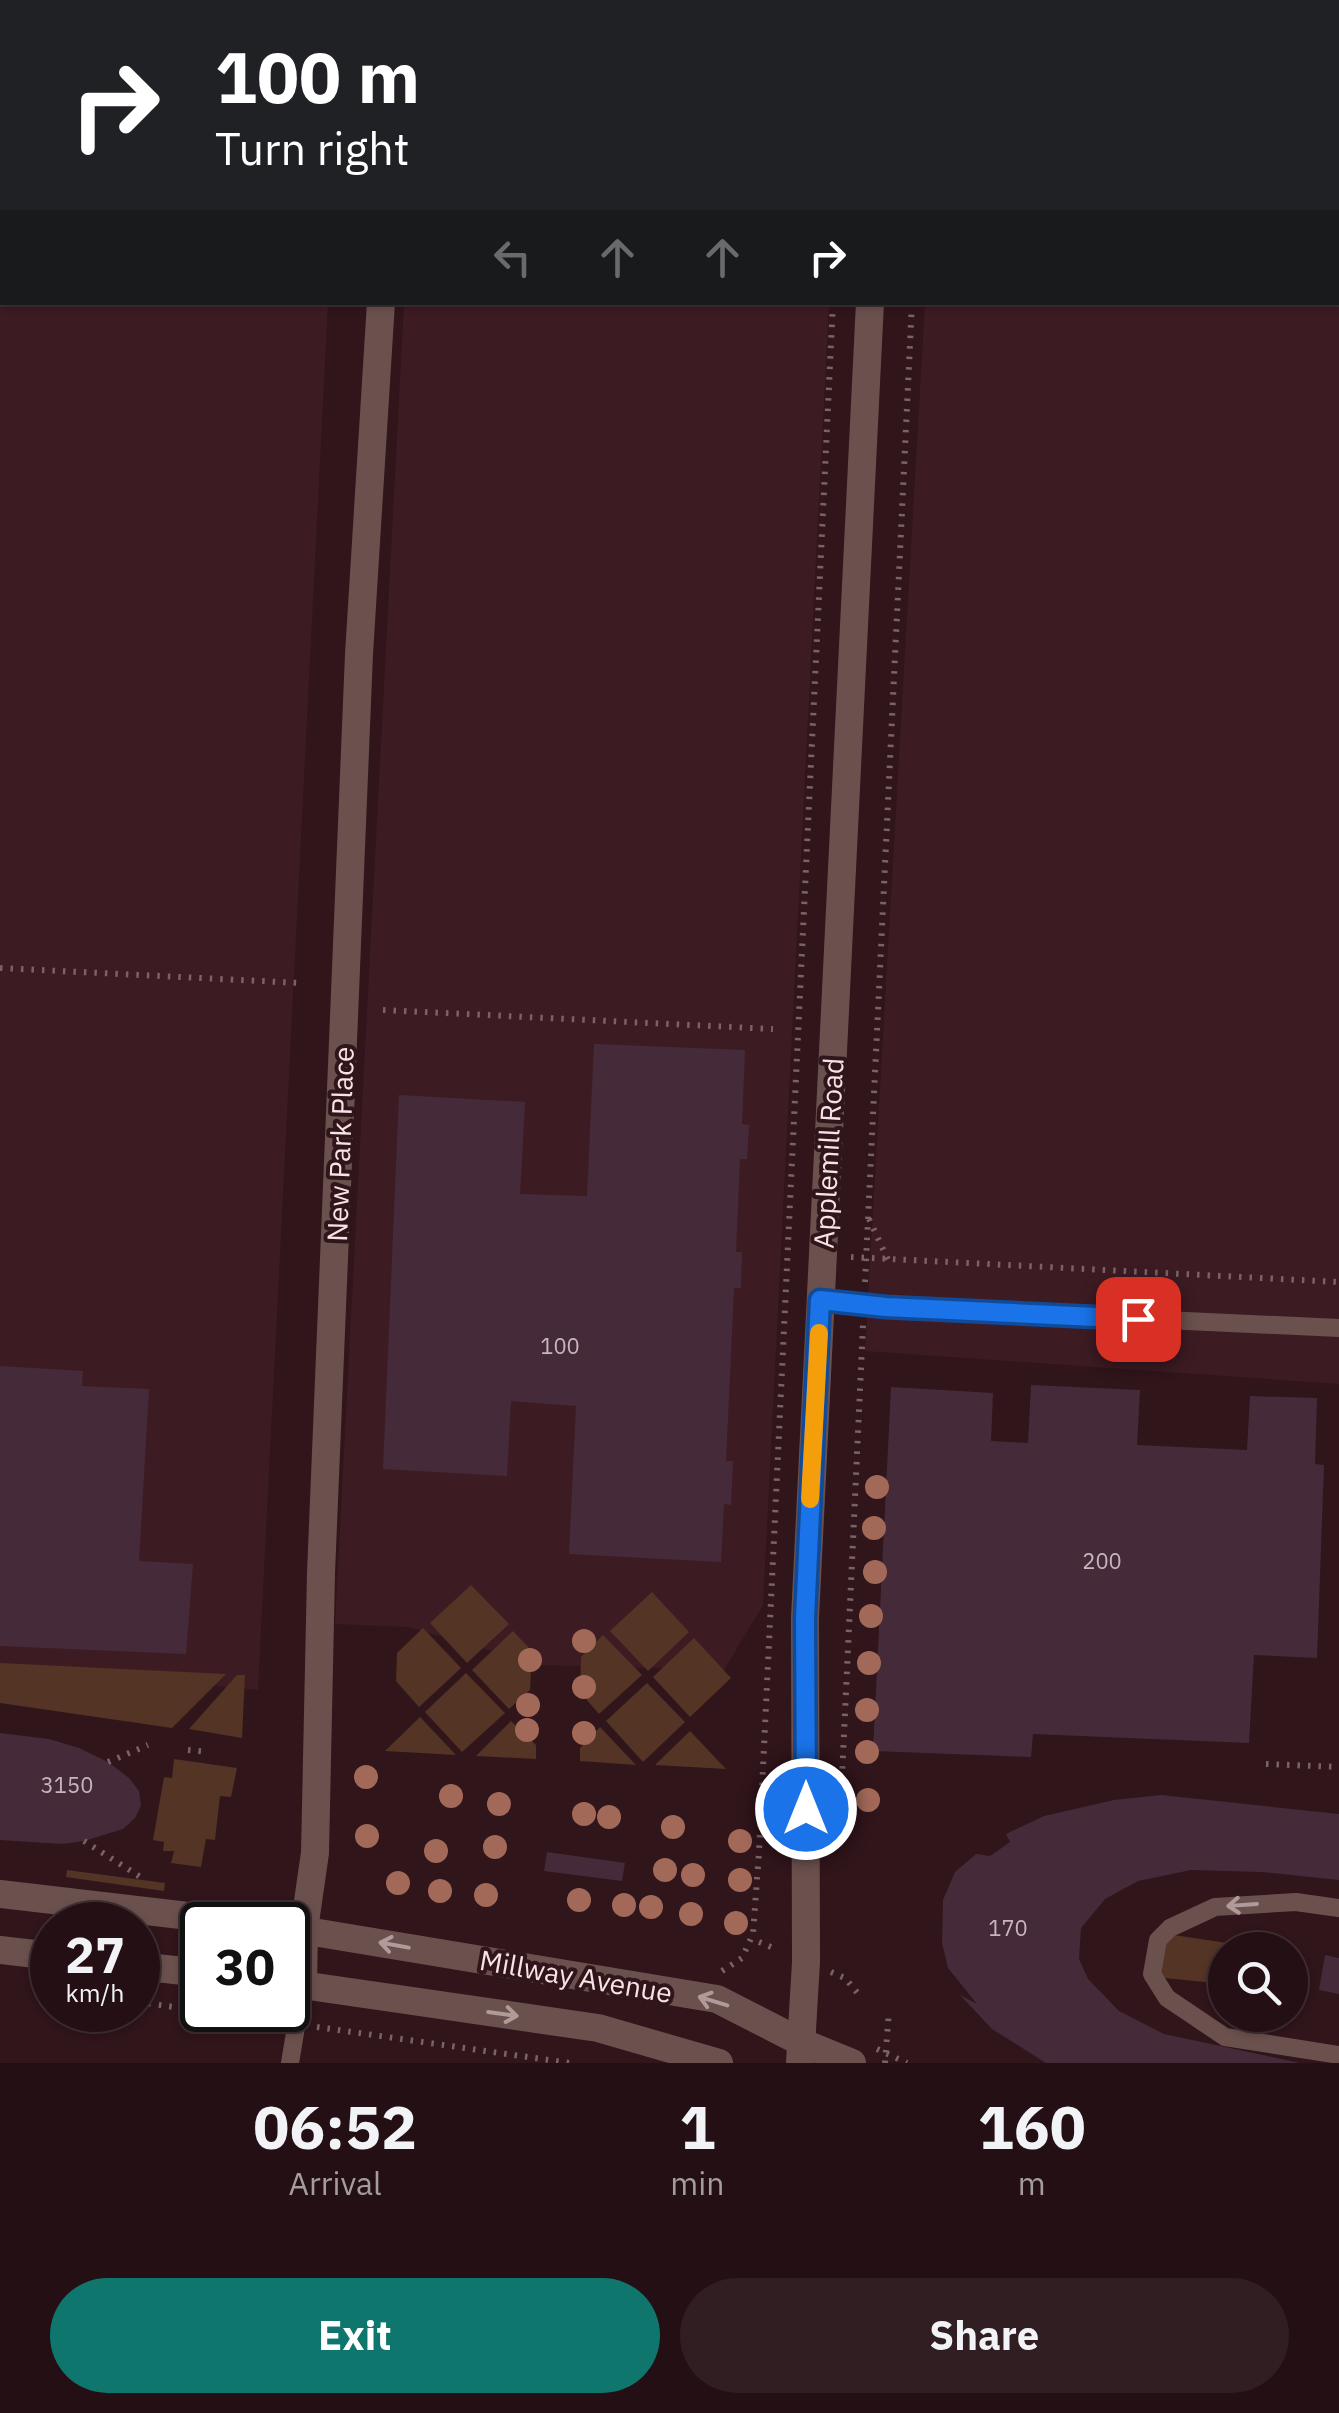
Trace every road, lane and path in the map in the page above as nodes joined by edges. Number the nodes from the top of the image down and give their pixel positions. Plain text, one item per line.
1 (380, 305) edge
2 (833, 305) edge
3 (870, 305) edge
4 (912, 305) edge
5 (0, 968) edge
6 (300, 983) dead end
7 (383, 1010) dead end
8 (772, 1029) dead end
9 (823, 1256) junction
10 (888, 1260) junction
11 (1339, 1282) edge
12 (820, 1300) junction
13 (1339, 1328) edge
14 (858, 1419) dead end
15 (148, 1745) dead end
16 (188, 1750) dead end
17 (208, 1752) dead end
18 (108, 1762) dead end
19 (1266, 1764) dead end
20 (1339, 1767) edge
21 (84, 1841) dead end
22 (838, 1861) dead end
23 (142, 1878) dead end
24 (0, 1894) edge
25 (303, 1902) edge
26 (1339, 1908) edge
27 (180, 1915) edge
28 (310, 1930) edge
29 (0, 1950) edge
30 (30, 1953) edge
31 (832, 1954) dead end
32 (720, 1972) dead end
33 (310, 1986) edge
34 (832, 1987) dead end
35 (889, 2010) dead end
36 (310, 2026) edge
37 (295, 2032) edge
38 (801, 2052) edge
39 (886, 2053) junction
40 (862, 2054) edge
41 (1339, 2055) edge
42 (290, 2063) edge
43 (570, 2063) edge
44 (719, 2063) edge
45 (885, 2063) edge
46 (908, 2063) edge

1 - 25 street, New Park Place
2 - 32 path
3 - 9 street, Applemill Road
4 - 10 path
5 - 6 path
7 - 8 path
9 - 10 path
9 - 12 street, Applemill Road
10 - 11 path
12 - 13 lane
12 - 38 street, Applemill Road
14 - 22 path
15 - 18 path
16 - 17 path
19 - 20 path
21 - 23 path
24 - 27 street
26 -> 41 lane
38 -> 28 street, Millway Avenue
29 - 30 street
31 - 34 path
33 -> 44 street, Millway Avenue
35 - 39 path
36 - 43 path
37 - 42 lane
38 - 40 street, Millway Avenue
39 - 40 path
39 - 45 path
39 - 46 path

